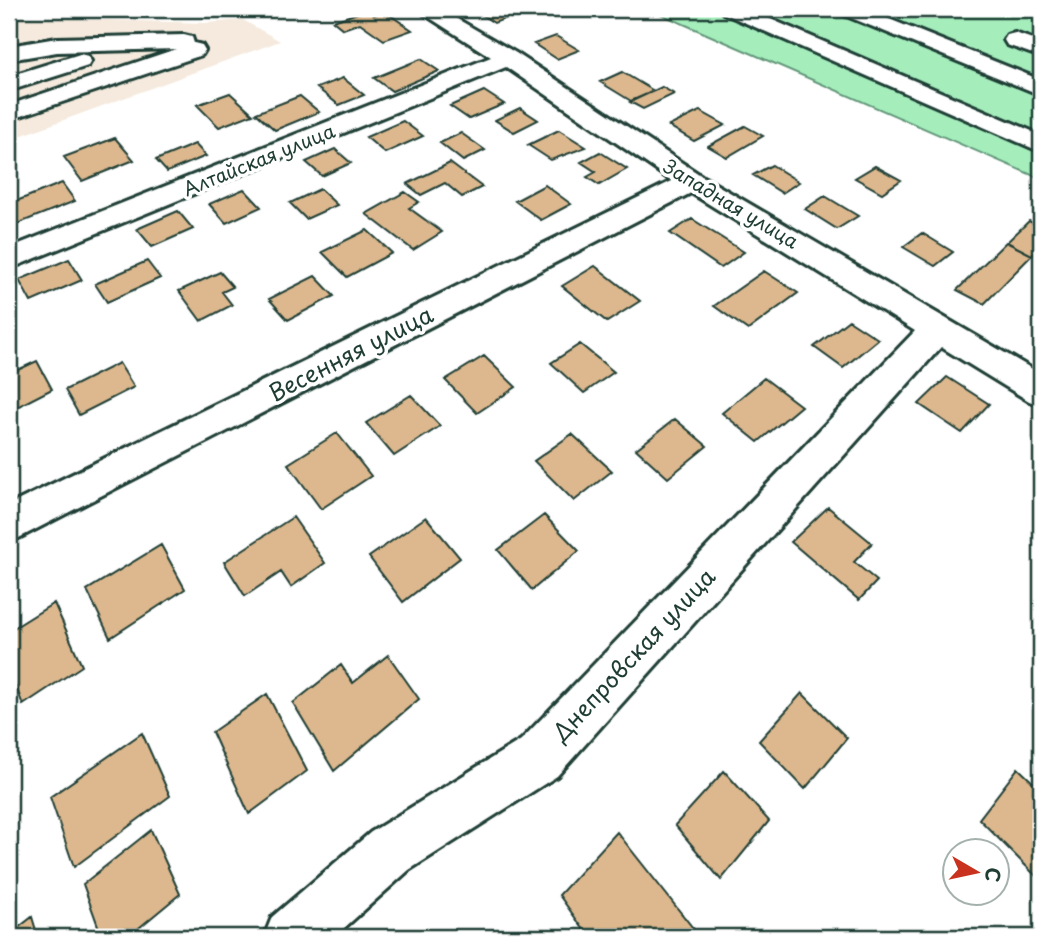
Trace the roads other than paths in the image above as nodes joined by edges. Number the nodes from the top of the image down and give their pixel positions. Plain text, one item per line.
1 (426, 9) edge
2 (730, 9) edge
3 (846, 9) edge
4 (1016, 40) dead end
5 (139, 42) junction
6 (1041, 50) edge
7 (9, 53) edge
8 (508, 58) junction
9 (9, 84) edge
10 (1041, 88) edge
11 (9, 113) edge
12 (1041, 144) edge
13 (692, 182) junction
14 (9, 259) edge
15 (938, 328) junction
16 (1041, 391) edge
17 (9, 525) edge
18 (292, 937) edge

1 - 8 street, Западная улица
2 - 12 street
3 - 10 street
4 - 6 street
5 - 7 street
5 - 9 street
5 - 11 street
8 - 13 street, Западная улица
8 - 14 street, Алтайская улица
13 - 15 street, Западная улица
13 - 17 street, Весенняя улица
15 - 16 street, Западная улица
15 - 18 street, Днепровская улица

